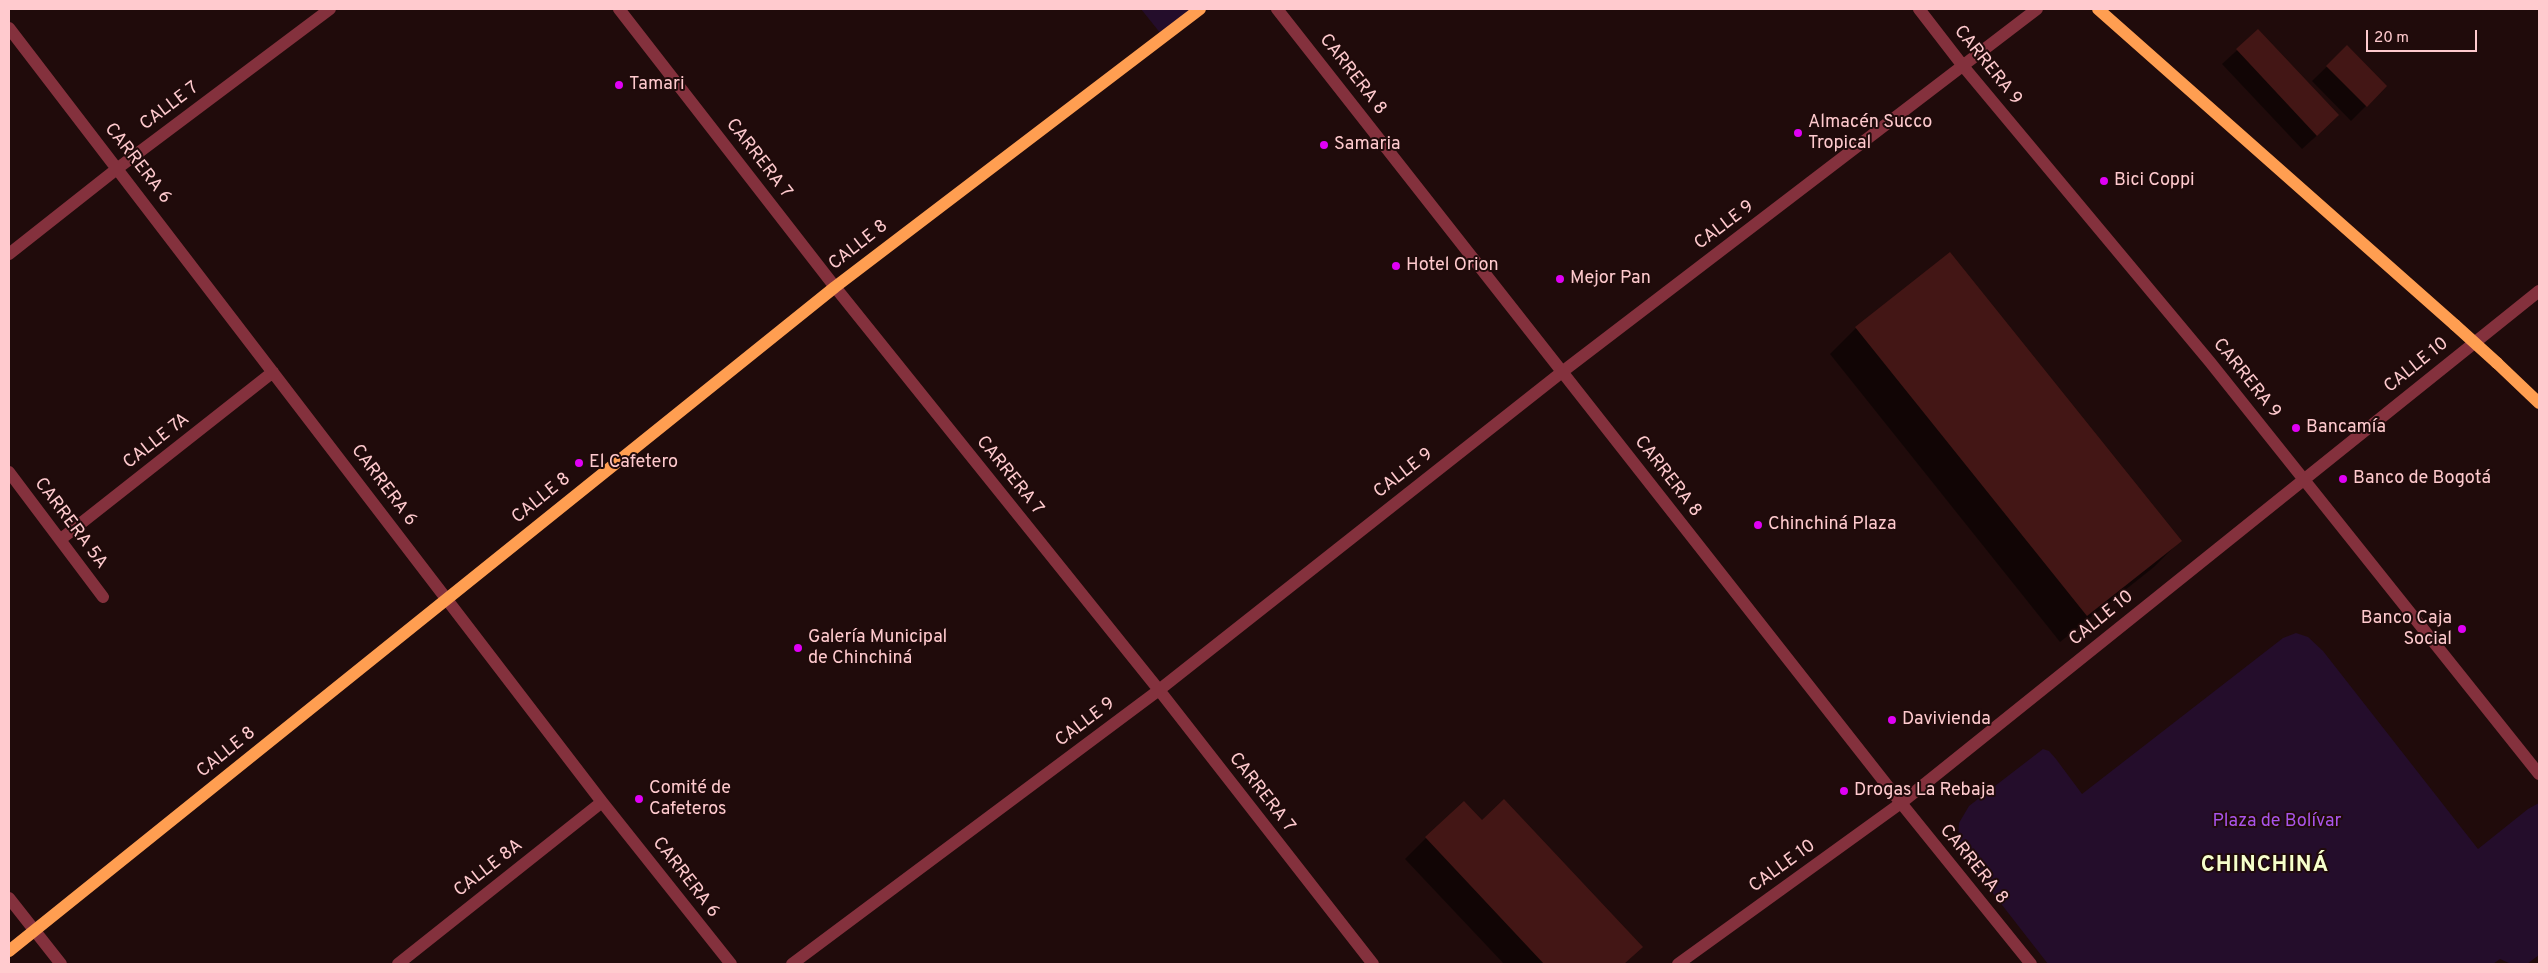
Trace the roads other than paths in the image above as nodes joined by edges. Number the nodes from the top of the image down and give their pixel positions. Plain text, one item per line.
1 (330, 9) edge
2 (619, 9) edge
3 (1200, 9) edge
4 (1277, 9) edge
5 (1919, 9) edge
6 (2037, 9) edge
7 (2098, 9) edge
8 (9, 28) edge
9 (1963, 66) junction
10 (118, 168) junction
11 (9, 254) edge
12 (835, 287) junction
13 (2539, 291) edge
14 (273, 372) junction
15 (1562, 372) junction
16 (2539, 403) edge
17 (9, 472) edge
18 (2303, 479) junction
19 (61, 539) junction
20 (104, 597) dead end
21 (446, 598) junction
22 (1158, 690) junction
23 (2539, 774) edge
24 (602, 802) junction
25 (1901, 803) junction
26 (9, 898) edge
27 (35, 931) junction
28 (9, 951) edge
29 (61, 964) edge
30 (398, 964) edge
31 (731, 964) edge
32 (792, 964) edge
33 (1373, 964) edge
34 (1678, 964) edge
35 (2031, 964) edge

1 - 10 street, CALLE 7
2 - 12 street, CARRERA 7
3 - 12 main road, CALLE 8
4 - 15 street, CARRERA 8
5 - 9 street, CARRERA 9
6 - 9 street, CALLE 9
7 - 16 main road, bridge
8 - 10 street, CARRERA 6
9 - 15 street, CALLE 9
9 - 18 street, CARRERA 9
10 - 11 street, CALLE 7
10 - 14 street, CARRERA 6
12 - 21 main road, CALLE 8
12 - 22 street, CARRERA 7
13 - 18 street, CALLE 10
14 - 19 street, CALLE 7A
14 - 21 street, CARRERA 6
15 - 22 street, CALLE 9
15 - 25 street, CARRERA 8
17 - 19 street, CARRERA 5A
18 - 23 street, CARRERA 9
18 - 25 street, CALLE 10
19 - 20 street, CARRERA 5A
21 - 24 street, CARRERA 6
21 - 27 main road, CALLE 8
22 - 32 street, CALLE 9
22 - 33 street, CARRERA 7
24 - 30 street, CALLE 8A
24 - 31 street, CARRERA 6
25 - 34 street, CALLE 10
25 - 35 street, CARRERA 8
26 - 27 street
27 - 28 main road, CALLE 8
27 - 29 street

